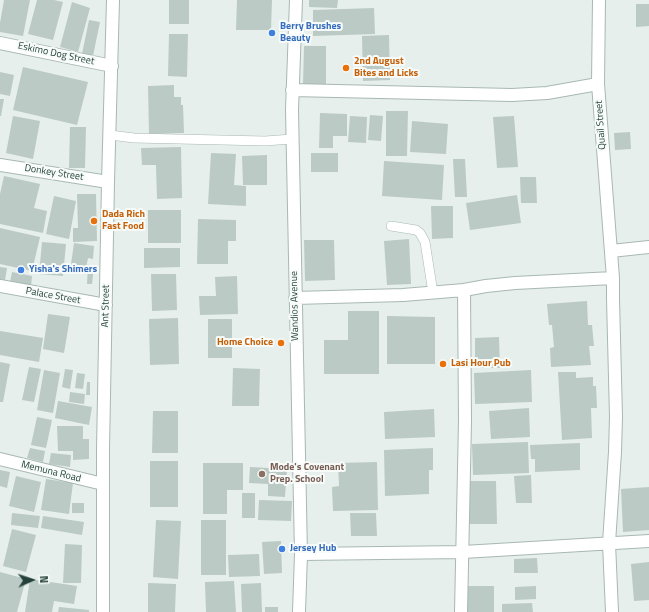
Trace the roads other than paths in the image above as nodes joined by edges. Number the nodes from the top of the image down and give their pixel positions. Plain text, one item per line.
1 (113, 0) edge
2 (296, 0) edge
3 (599, 0) edge
4 (0, 43) edge
5 (112, 66) junction
6 (598, 84) junction
7 (292, 90) junction
8 (110, 135) junction
9 (292, 139) junction
10 (0, 165) edge
11 (108, 182) junction
12 (391, 226) dead end
13 (649, 247) edge
14 (611, 251) junction
15 (613, 278) junction
16 (0, 286) edge
17 (464, 290) junction
18 (433, 293) junction
19 (295, 298) junction
20 (106, 305) junction
21 (0, 459) edge
22 (103, 484) junction
23 (649, 541) edge
24 (609, 543) junction
25 (463, 552) junction
26 (301, 554) junction
27 (103, 612) edge
28 (299, 612) edge
29 (461, 612) edge
30 (612, 612) edge

1 - 5 street, Ant Street
2 - 7 street, Wandios Avenue
3 - 6 street, Quail Street
4 - 5 street, Eskimo Dog Street
5 - 8 street, Ant Street
6 - 7 street
6 - 14 street, Quail Street
7 - 9 street, Wandios Avenue
8 - 9 lane
8 - 11 street, Ant Street
9 - 19 street, Wandios Avenue
10 - 11 street, Donkey Street
11 - 20 street, Ant Street
12 - 18 lane
13 - 14 street
14 - 15 street, Quail Street
15 - 17 street
15 - 24 street, Quail Street
16 - 20 street, Palace Street
17 - 18 street
17 - 25 street
18 - 19 street
19 - 26 street, Wandios Avenue
20 - 22 street, Ant Street
21 - 22 street, Memuna Road
22 - 27 street, Ant Street
23 - 24 street
24 - 25 street
24 - 30 street, Quail Street
25 - 26 street
25 - 29 street
26 - 28 street, Wandios Avenue

